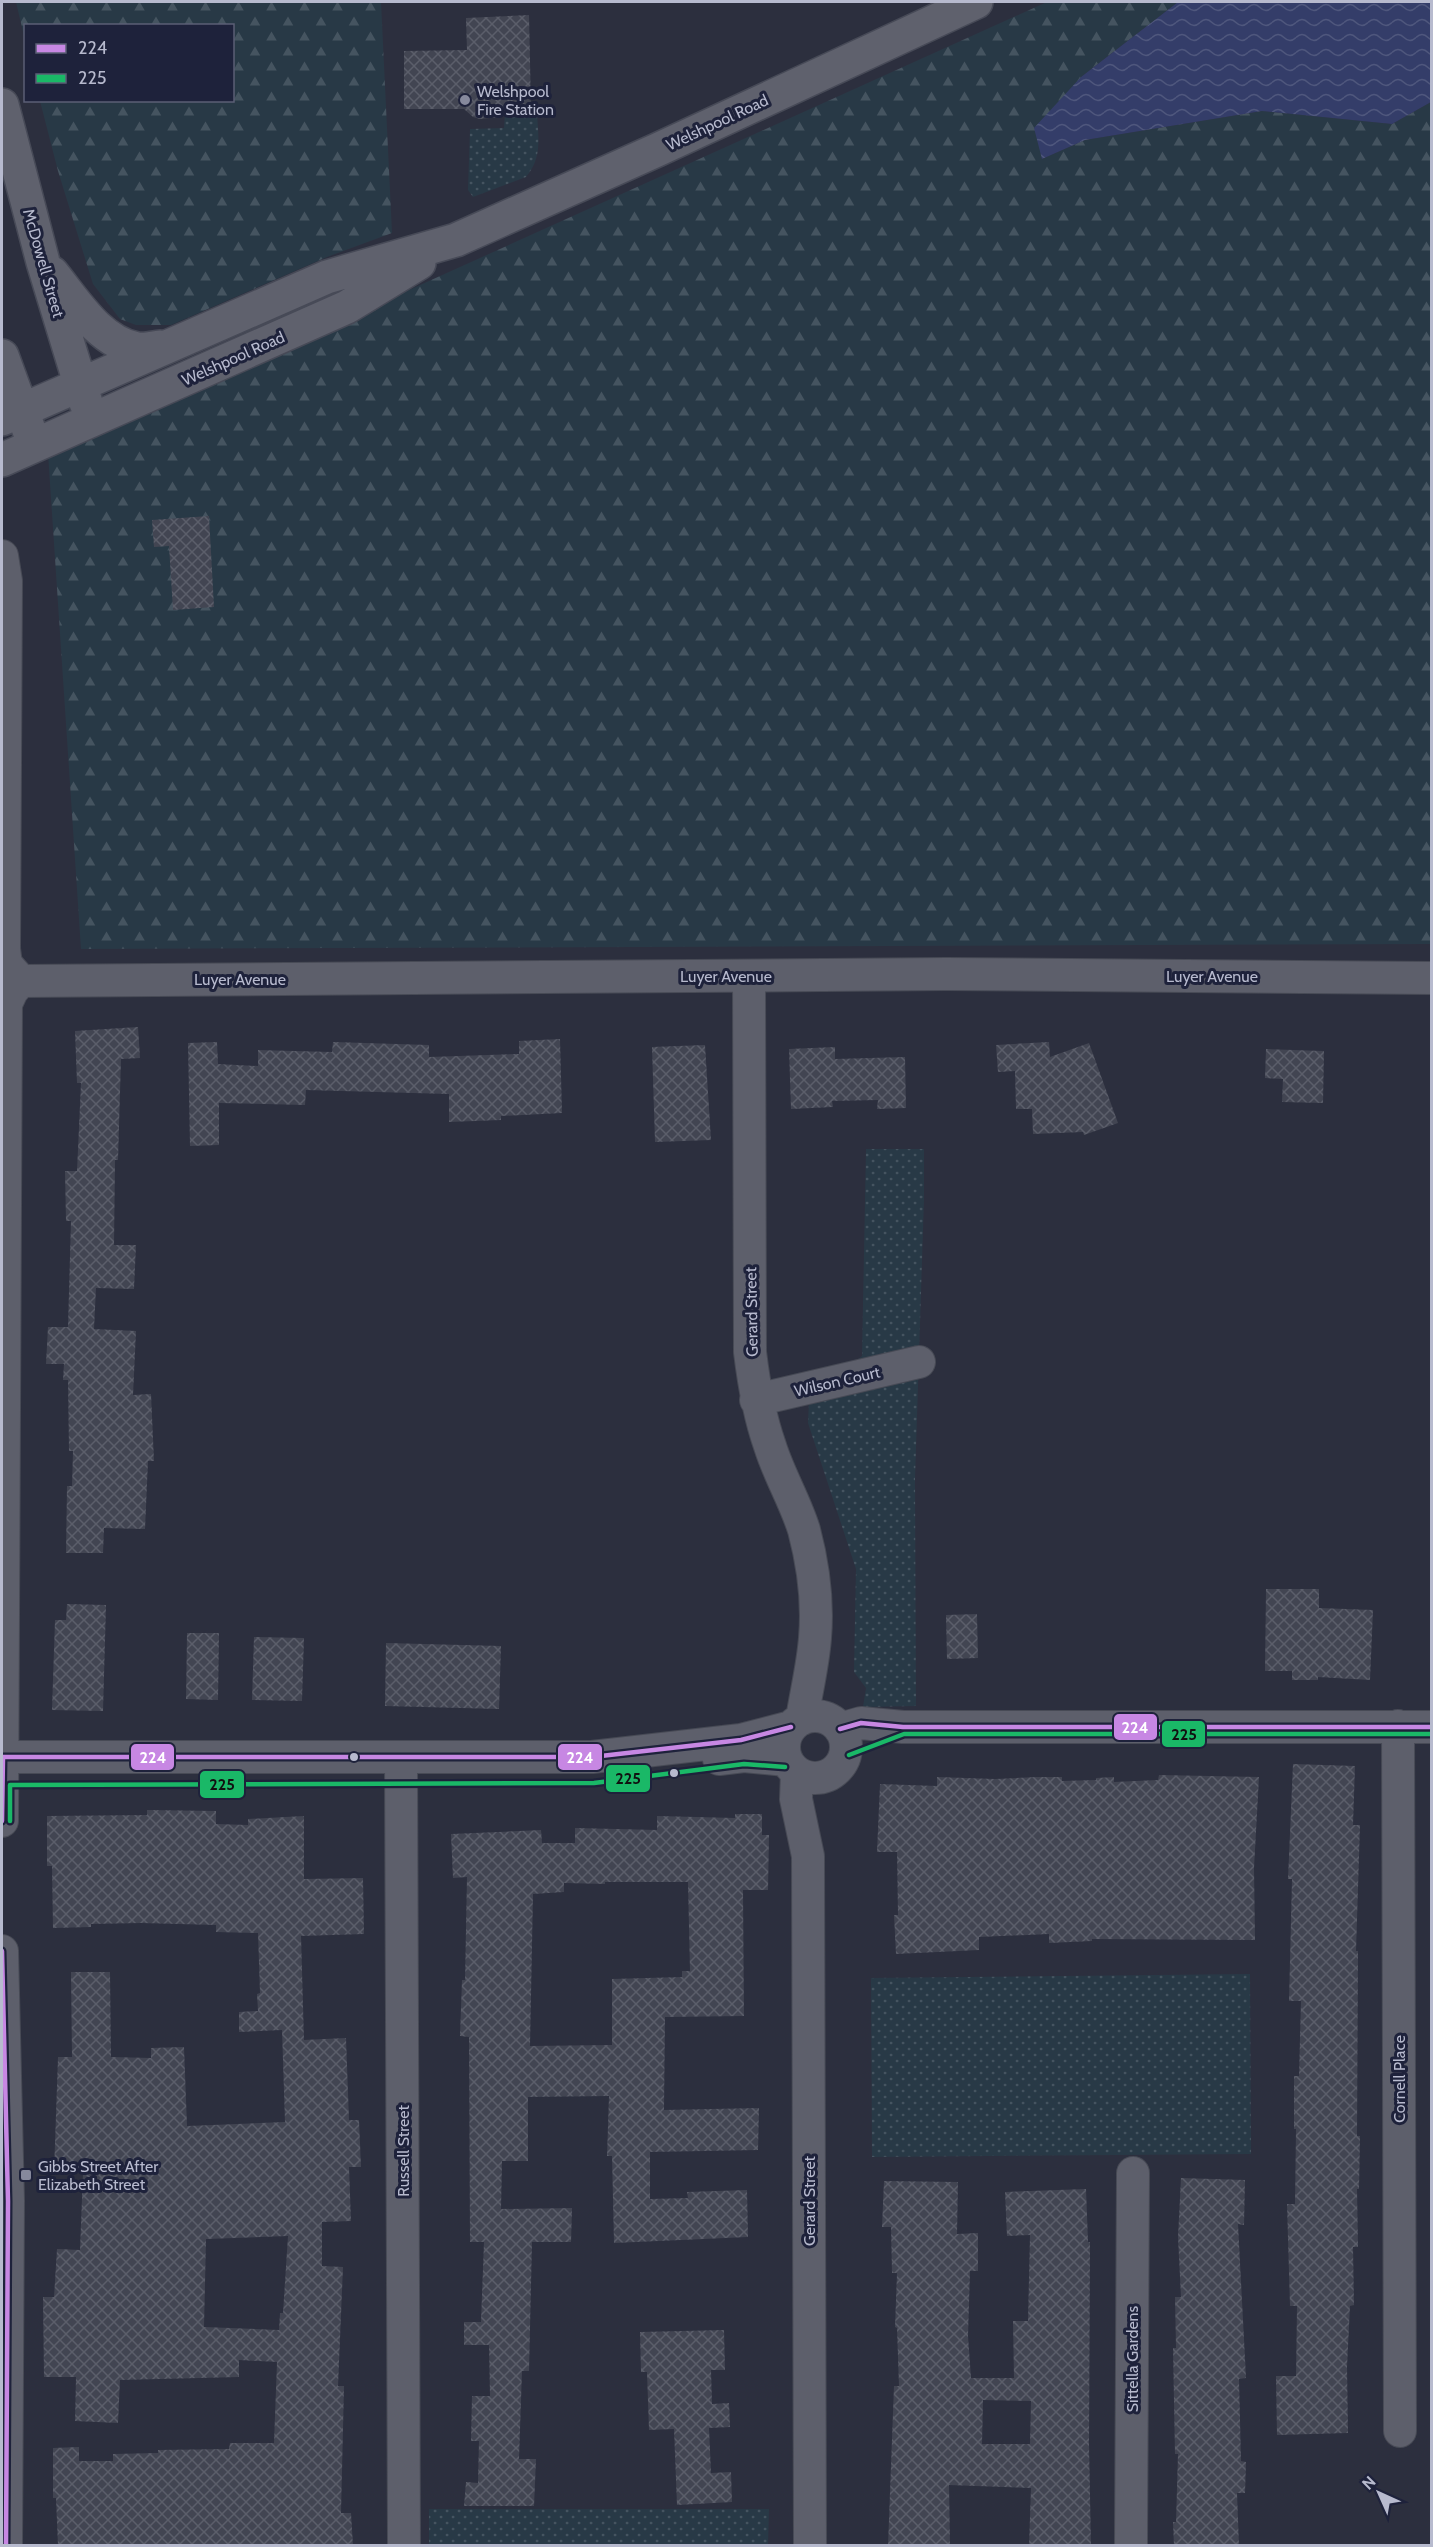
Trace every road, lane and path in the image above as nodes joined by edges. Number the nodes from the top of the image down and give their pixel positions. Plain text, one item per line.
1 (976, 2) edge
2 (2, 105) edge
3 (456, 240) junction
4 (43, 262) junction
5 (162, 347) junction
6 (2, 356) edge
7 (80, 383) junction
8 (11, 414) edge
9 (92, 420) junction
10 (36, 445) junction
11 (2, 460) edge
12 (4, 569) edge
13 (749, 976) junction
14 (1431, 978) edge
15 (21, 981) junction
16 (919, 1362) dead end
17 (756, 1400) junction
18 (815, 1638) junction
19 (797, 1723) junction
20 (1398, 1726) junction
21 (1431, 1726) edge
22 (840, 1734) junction
23 (791, 1766) junction
24 (2, 1767) edge
25 (401, 1767) junction
26 (828, 1775) junction
27 (2, 1821) edge
28 (808, 1856) junction
29 (2, 1951) edge
30 (1132, 2173) dead end
31 (1400, 2431) dead end
32 (6, 2546) edge
33 (404, 2546) edge
34 (810, 2546) edge
35 (1131, 2546) edge

1 - 3 main road, Welshpool Road
2 - 4 main road, McDowell Street
3 - 5 main road, Welshpool Road
3 - 9 main road, Welshpool Road
4 - 5 main road
4 - 7 main road, McDowell Street
5 - 7 main road, Welshpool Road
6 - 8 main road
7 - 8 main road, Welshpool Road
7 - 9 main road, McDowell Street
8 - 10 main road
9 - 10 main road, Welshpool Road
10 - 11 main road, Welshpool Road
12 - 15 street
13 - 14 street, Luyer Avenue
13 - 15 street, Luyer Avenue
13 - 17 street, Gerard Street
15 - 24 street
16 - 17 street, Wilson Court
17 - 18 street, Gerard Street
18 - 19 street, Gerard Street
18 - 22 street, Gerard Street
19 - 22 street
19 - 23 street
19 - 25 street
20 - 21 street
20 - 22 street
20 - 31 street, Cornell Place
22 - 26 street
23 - 25 street
23 - 26 street
23 - 28 street, Gerard Street
24 - 25 street
24 - 27 street
25 - 33 street, Russell Street
26 - 28 street, Gerard Street
28 - 34 street, Gerard Street
29 - 32 street
30 - 35 street, Sittella Gardens

